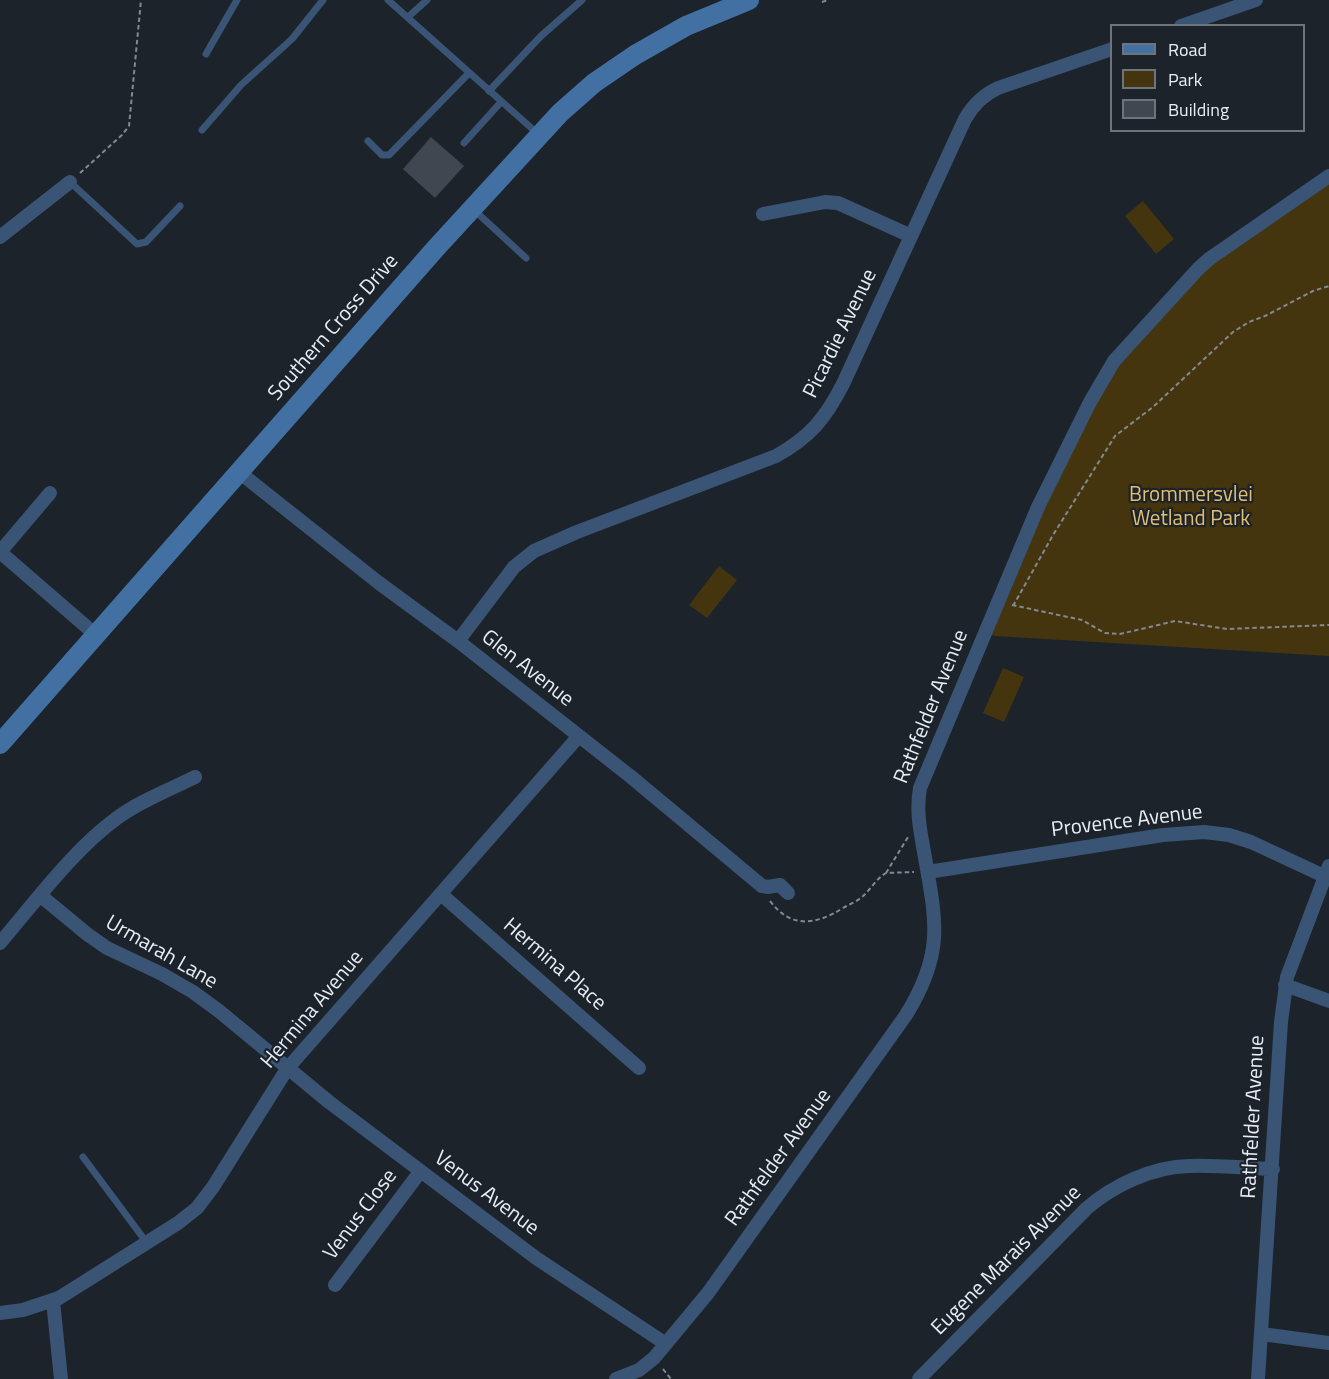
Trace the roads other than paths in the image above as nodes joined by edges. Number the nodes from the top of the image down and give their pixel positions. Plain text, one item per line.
1 (237, 0) edge
2 (323, 0) edge
3 (388, 0) edge
4 (427, 0) edge
5 (582, 0) edge
6 (749, 0) edge
7 (1256, 0) edge
8 (408, 16) junction
9 (1187, 24) edge
10 (1110, 50) edge
11 (206, 54) dead end
12 (469, 73) junction
13 (489, 91) junction
14 (501, 102) junction
15 (202, 130) dead end
16 (538, 135) junction
17 (368, 141) dead end
18 (464, 143) dead end
19 (1329, 176) edge
20 (70, 182) joint
21 (180, 206) dead end
22 (472, 208) junction
23 (763, 214) dead end
24 (911, 236) junction
25 (0, 237) edge
26 (526, 258) dead end
27 (239, 472) junction
28 (50, 493) dead end
29 (0, 552) edge
30 (96, 635) junction
31 (458, 640) junction
32 (579, 736) junction
33 (0, 744) edge
34 (195, 777) dead end
35 (1327, 871) edge
36 (928, 872) junction
37 (788, 893) dead end
38 (442, 895) junction
39 (41, 896) junction
40 (0, 942) edge
41 (1285, 984) junction
42 (1329, 1001) edge
43 (639, 1068) dead end
44 (287, 1069) junction
45 (83, 1157) dead end
46 (1273, 1168) junction
47 (420, 1172) junction
48 (147, 1243) junction
49 (335, 1285) dead end
50 (53, 1301) junction
51 (0, 1313) edge
52 (1262, 1334) junction
53 (1329, 1342) edge
54 (666, 1344) junction
55 (62, 1379) edge
56 (616, 1379) edge
57 (919, 1379) edge
58 (1258, 1379) edge

1 - 11 lane
2 - 15 lane
3 - 8 lane
4 - 8 lane
5 - 13 lane
6 - 16 street, Southern Cross Drive
7 - 9 street
8 - 12 lane
10 - 24 street, Picardie Avenue
12 - 13 lane
12 - 17 lane
13 - 14 lane
14 - 16 lane
14 - 18 lane
16 - 22 street, Southern Cross Drive
19 - 36 street, Rathfelder Avenue
20 - 21 lane
20 - 25 street
22 - 26 lane
22 - 27 street, Southern Cross Drive
23 - 24 street
24 - 31 street, Picardie Avenue
27 - 30 street, Southern Cross Drive
27 - 31 street, Glen Avenue
28 - 29 street
29 - 30 street
30 - 33 street, Southern Cross Drive
31 - 32 street, Glen Avenue
32 - 37 street, Glen Avenue
32 - 38 street, Hermina Avenue
34 - 39 street
35 - 36 street, Provence Avenue
35 - 41 street, Rathfelder Avenue
36 - 54 street, Rathfelder Avenue
38 - 43 street, Hermina Place
38 - 44 street, Hermina Avenue
39 - 40 street
39 - 44 street, Urmarah Lane
41 - 42 street
41 - 46 street, Rathfelder Avenue
44 - 47 street, Venus Avenue
44 - 48 street, Hermina Avenue
45 - 48 lane
46 - 52 street, Rathfelder Avenue
46 - 57 street, Eugene Marais Avenue
47 - 49 street, Venus Close
47 - 54 street, Venus Avenue
48 - 50 street, Hermina Avenue
50 - 51 street, Hermina Avenue
50 - 55 street
52 - 53 street
52 - 58 street, Rathfelder Avenue
54 - 56 street, Rathfelder Avenue

